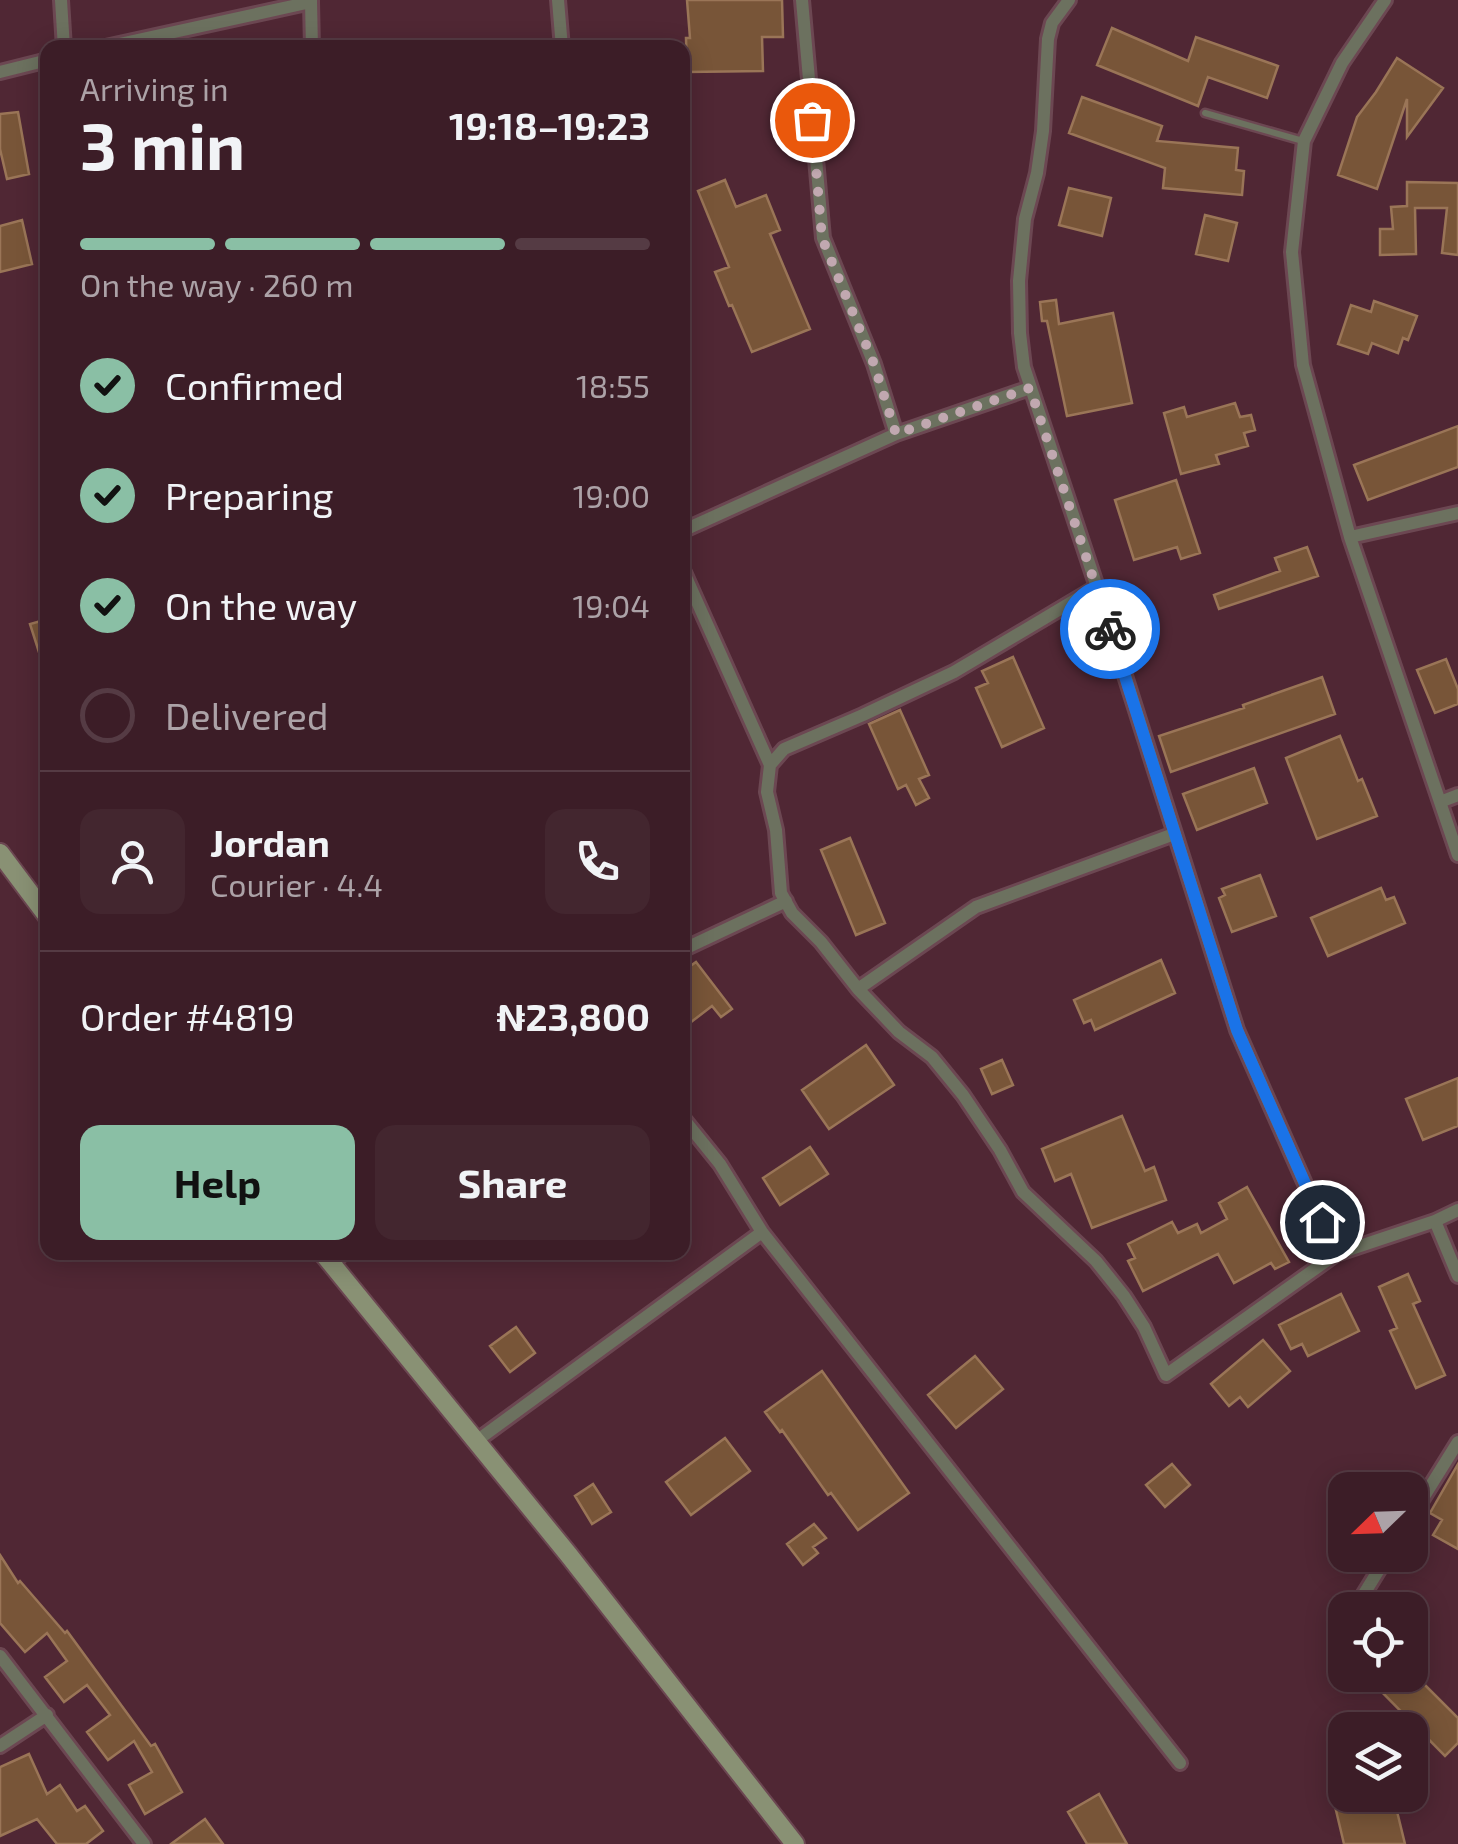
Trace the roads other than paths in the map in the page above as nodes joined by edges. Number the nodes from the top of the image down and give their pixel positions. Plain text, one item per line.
1 (61, 0) edge
2 (558, 0) edge
3 (802, 0) edge
4 (1069, 0) edge
5 (1385, 0) edge
6 (311, 1) edge
7 (64, 40) edge
8 (137, 40) edge
9 (312, 40) edge
10 (561, 40) edge
11 (40, 62) edge
12 (0, 72) edge
13 (1205, 113) dead end
14 (1304, 142) junction
15 (1030, 388) junction
16 (896, 434) junction
17 (1458, 514) edge
18 (690, 527) edge
19 (1350, 537) junction
20 (690, 586) edge
21 (1097, 587) junction
22 (770, 766) junction
23 (1458, 795) edge
24 (1440, 802) junction
25 (1174, 834) junction
26 (0, 853) edge
27 (1458, 855) edge
28 (786, 901) junction
29 (40, 906) edge
30 (690, 946) edge
31 (858, 989) junction
32 (690, 1127) edge
33 (1458, 1210) edge
34 (1435, 1220) junction
35 (762, 1232) junction
36 (1336, 1254) junction
37 (329, 1260) edge
38 (1458, 1276) edge
39 (475, 1442) junction
40 (1458, 1442) edge
41 (1428, 1490) edge
42 (0, 1656) edge
43 (46, 1715) junction
44 (0, 1746) edge
45 (1180, 1763) dead end
46 (135, 1841) edge
47 (795, 1844) edge

1 - 7 street
2 - 10 street
3 - 16 street
4 - 15 street
5 - 14 street
6 - 8 street
6 - 9 street
11 - 12 street
13 - 14 lane
14 - 19 street
15 - 16 street
15 - 21 street
16 - 18 street
17 - 19 street
19 - 24 street
20 - 22 street
21 - 22 street
21 - 25 street
22 - 28 street
23 - 24 street
24 - 27 street
25 - 31 street
25 - 36 street
26 - 29 street
28 - 30 street
28 - 31 street
31 - 36 street
32 - 35 street
33 - 34 street
34 - 36 street
34 - 38 street
35 - 39 street
35 - 45 street
37 - 39 street
39 - 47 street
40 - 41 street
42 - 43 street
43 - 44 street
43 - 46 street

